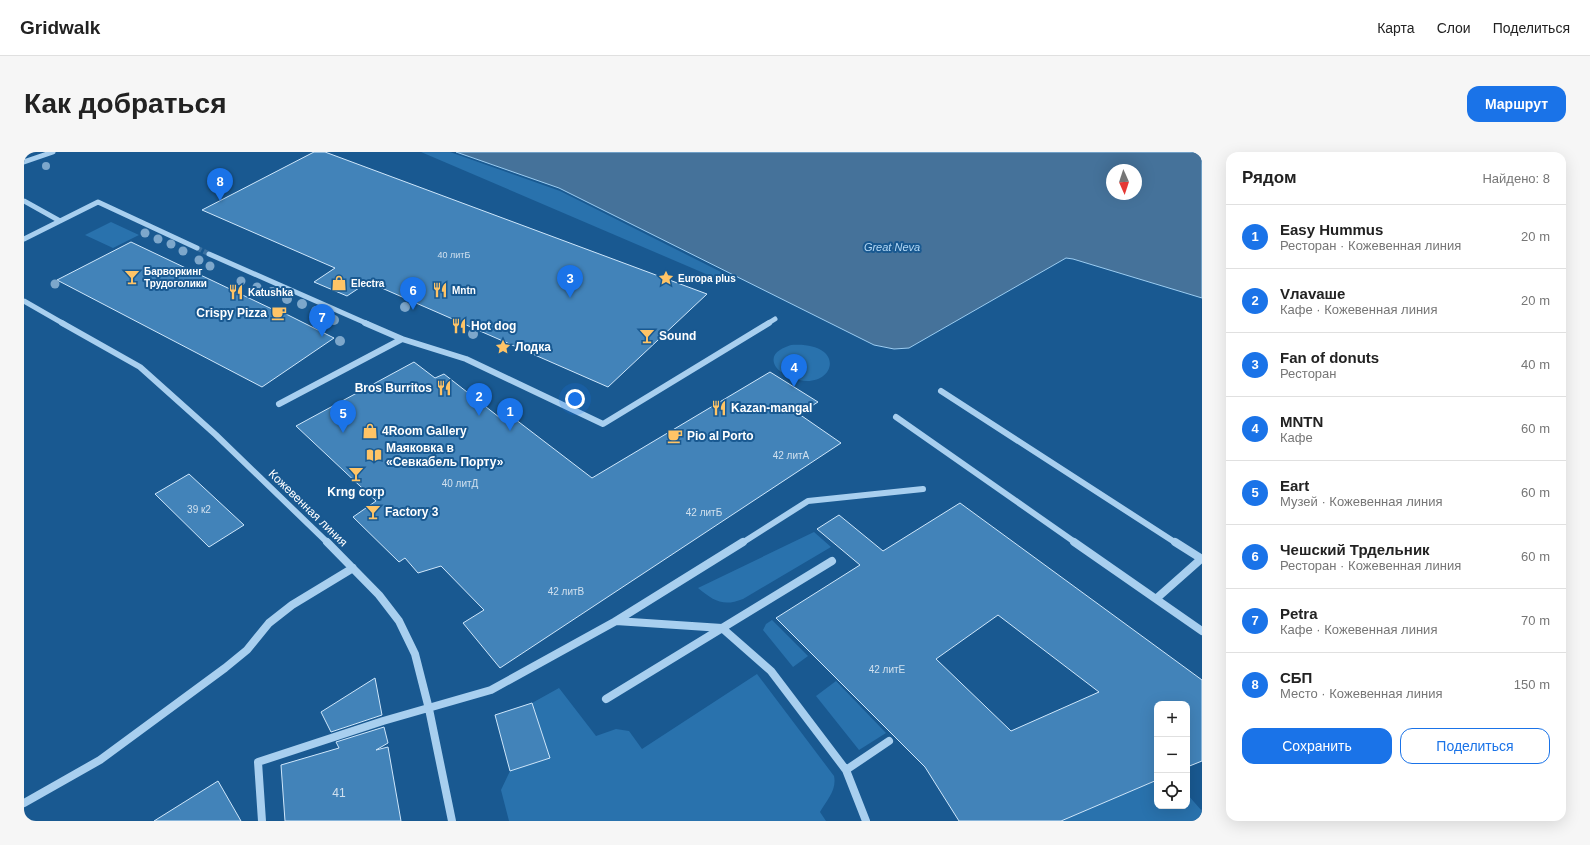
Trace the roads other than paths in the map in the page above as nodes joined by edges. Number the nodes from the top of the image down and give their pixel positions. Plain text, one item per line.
1 (53, 152) edge
2 (24, 162) edge
3 (24, 201) edge
4 (60, 221) junction
5 (24, 239) edge
6 (197, 248) tunnel mouth
7 (209, 254) tunnel mouth
8 (24, 301) edge
9 (775, 319) dead end
10 (402, 339) junction
11 (941, 391) dead end
12 (279, 404) dead end
13 (896, 417) dead end
14 (923, 489) dead end
15 (1202, 559) edge
16 (832, 561) dead end
17 (353, 568) junction
18 (1157, 598) junction
19 (616, 621) junction
20 (722, 628) junction
21 (1202, 631) edge
22 (606, 700) dead end
23 (429, 709) junction
24 (889, 741) dead end
25 (846, 770) junction
26 (24, 803) edge
27 (262, 821) edge
28 (452, 821) edge
29 (866, 821) edge

1 - 2 street
3 - 4 street
4 - 5 street
4 - 6 street
7 - 10 street
8 - 17 street, Кожевенная линия
9 - 10 street
10 - 12 street
11 - 15 street
13 - 18 street
14 - 19 street
15 - 18 street
16 - 20 street
17 - 23 street, Кожевенная линия
17 - 26 street
18 - 21 street
19 - 20 street
19 - 23 street
20 - 22 street
20 - 25 street
23 - 27 street
23 - 28 street, Кожевенная линия
24 - 25 street
25 - 29 street

